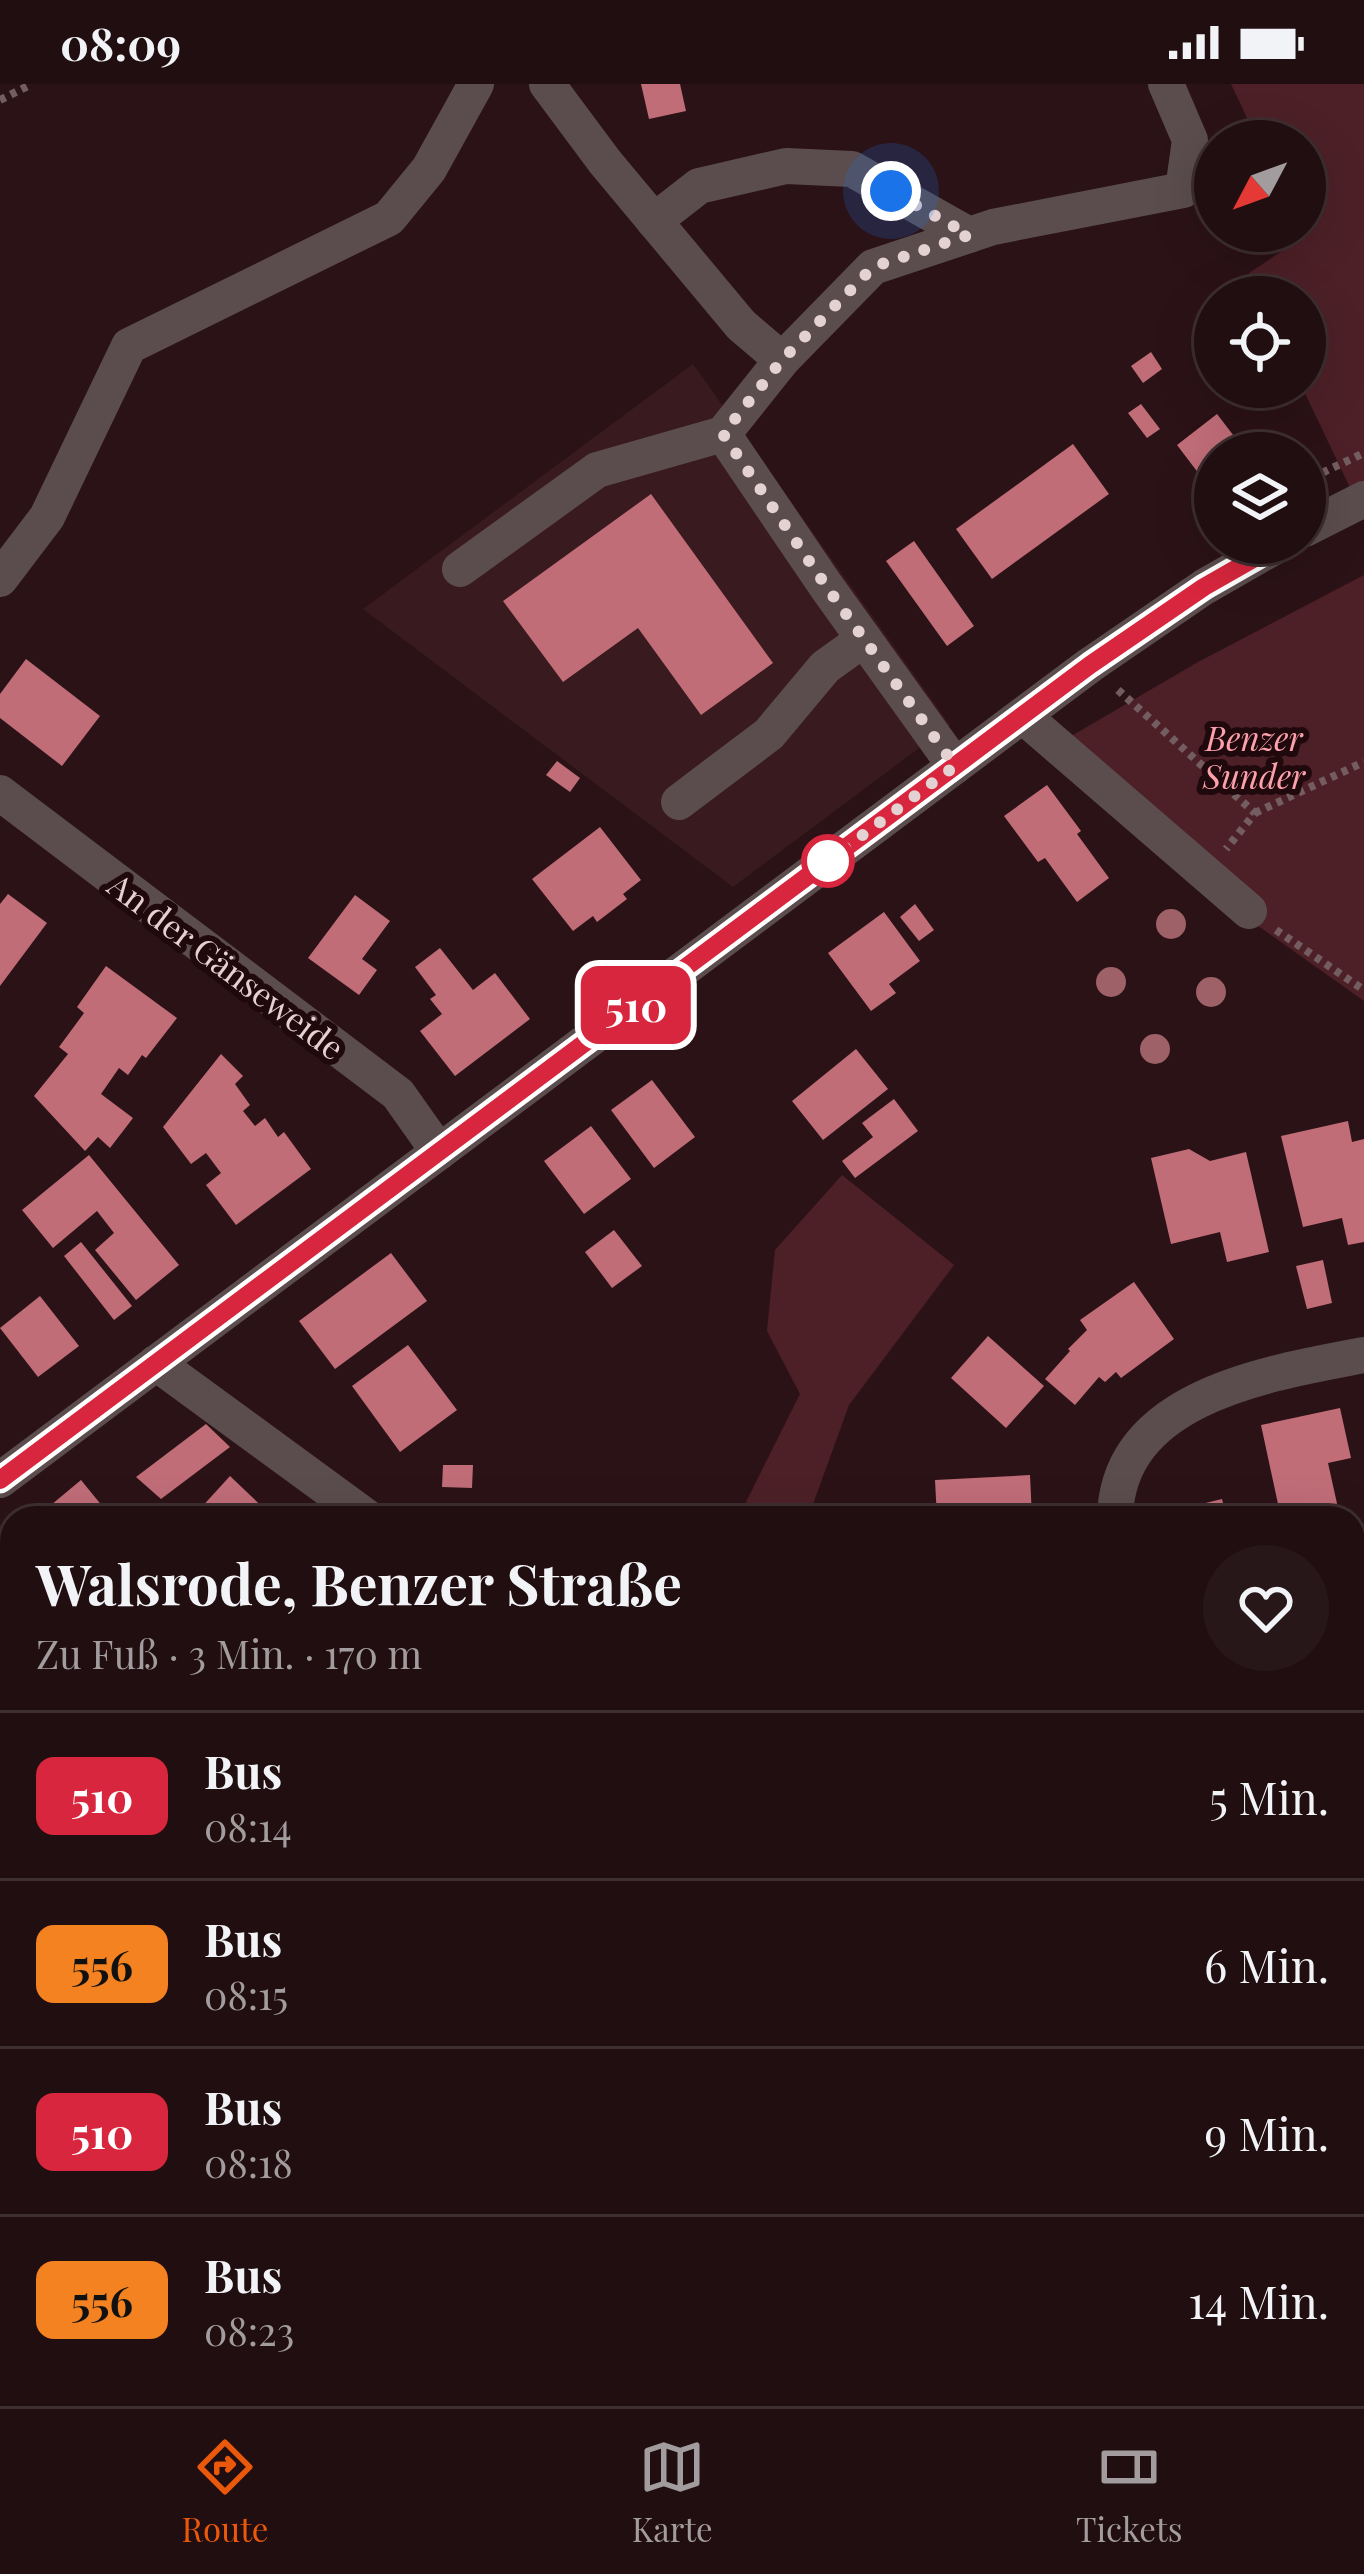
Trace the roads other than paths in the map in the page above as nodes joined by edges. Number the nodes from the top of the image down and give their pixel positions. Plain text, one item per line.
1 (476, 84) edge
2 (547, 84) edge
3 (1166, 84) edge
4 (654, 221) junction
5 (969, 235) junction
6 (782, 360) junction
7 (723, 434) junction
8 (1364, 499) edge
9 (1326, 518) edge
10 (1244, 564) edge
11 (460, 569) dead end
12 (0, 579) edge
13 (864, 639) junction
14 (1023, 716) junction
15 (955, 766) junction
16 (0, 793) edge
17 (679, 802) dead end
18 (1249, 911) road end
19 (439, 1152) junction
20 (1364, 1355) edge
21 (156, 1363) junction
22 (0, 1480) edge
23 (352, 1506) edge
24 (1117, 1506) edge

1 - 12 street
2 - 4 street
3 - 5 street
4 - 5 street
4 - 6 street
5 - 6 street
6 - 7 street
7 - 11 street
7 - 13 street
8 - 9 street
10 - 14 street
13 - 15 street
13 - 17 street
14 - 15 street
14 - 18 street
15 - 19 street
16 - 19 street, An der Gänseweide
19 - 21 street
20 - 24 street
21 - 22 street
21 - 23 street

